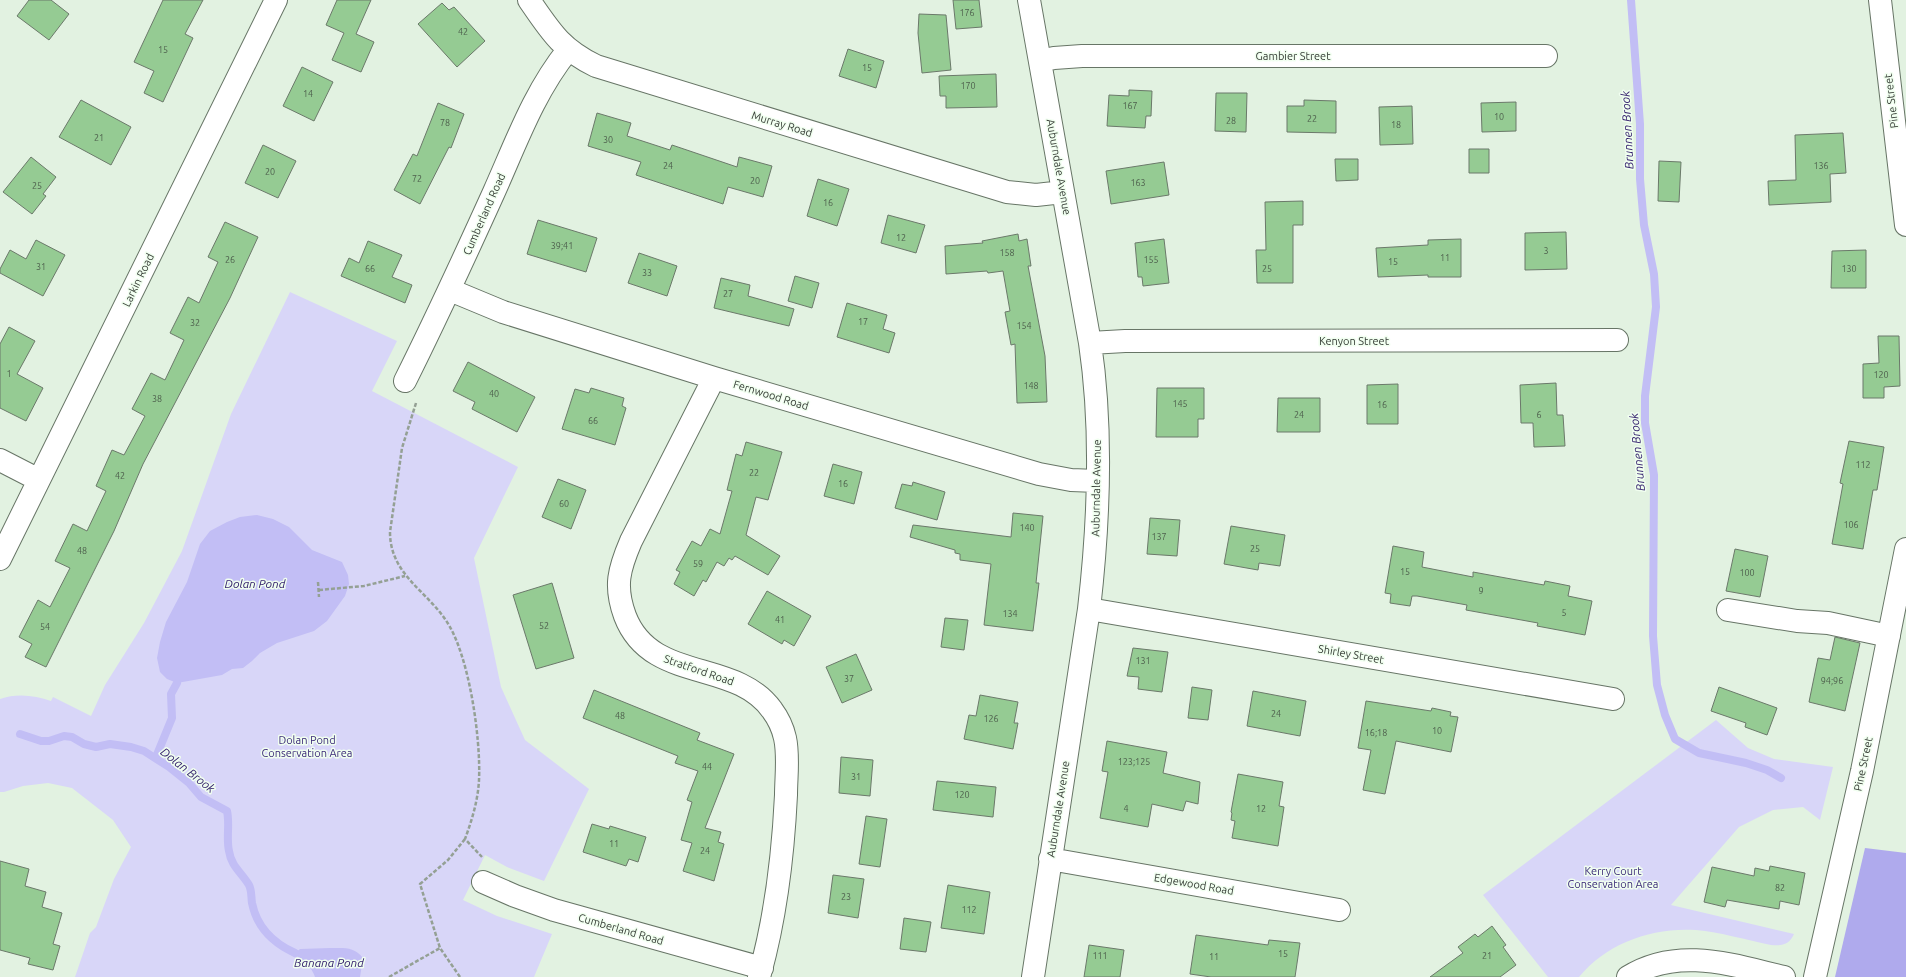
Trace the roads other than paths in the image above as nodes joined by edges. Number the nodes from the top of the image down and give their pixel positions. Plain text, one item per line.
1 (276, 0) edge
2 (529, 0) edge
3 (1029, 0) edge
4 (1880, 0) edge
5 (568, 50) junction
6 (1546, 56) dead end
7 (1040, 61) junction
8 (1063, 192) junction
9 (1906, 226) edge
10 (450, 290) junction
11 (1617, 340) dead end
12 (1090, 343) junction
13 (714, 378) junction
14 (405, 382) dead end
15 (0, 460) edge
16 (39, 480) junction
17 (1097, 481) junction
18 (1906, 549) edge
19 (0, 559) edge
20 (1089, 609) junction
21 (1728, 610) dead end
22 (1889, 636) junction
23 (1613, 699) dead end
24 (1050, 859) junction
25 (483, 882) dead end
26 (1339, 910) dead end
27 (761, 973) edge
28 (1033, 977) edge
29 (1628, 977) edge
30 (1784, 977) edge
31 (1815, 977) edge

1 - 16 street, Larkin Road
2 - 5 street, Murray Road
3 - 7 street, Auburndale Avenue
4 - 9 street, Pine Street
5 - 8 street, Murray Road
5 - 10 street, Cumberland Road
6 - 7 street, Gambier Street
7 - 8 street, Auburndale Avenue
8 - 12 street, Auburndale Avenue
10 - 13 street, Fernwood Road
10 - 14 street, Cumberland Road
11 - 12 street, Kenyon Street
12 - 17 street, Auburndale Avenue
13 - 17 street, Fernwood Road
13 - 27 street, Stratford Road
15 - 16 street
16 - 19 street, Larkin Road
17 - 20 street, Auburndale Avenue
18 - 22 street, Pine Street
20 - 23 street, Shirley Street
20 - 24 street, Auburndale Avenue
21 - 22 street
22 - 31 street, Pine Street
24 - 26 street, Edgewood Road
24 - 28 street, Auburndale Avenue
25 - 27 street, Cumberland Road
29 - 30 street

